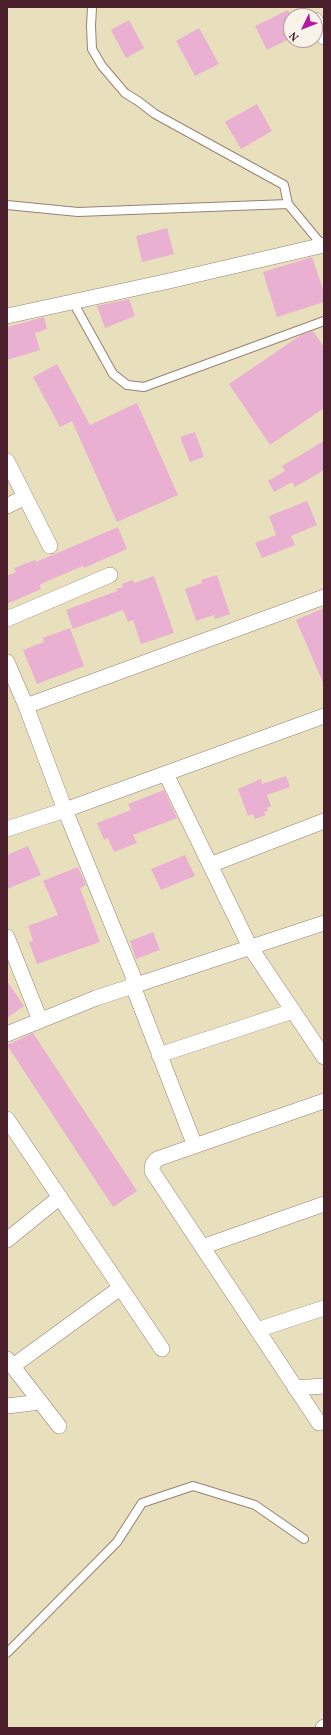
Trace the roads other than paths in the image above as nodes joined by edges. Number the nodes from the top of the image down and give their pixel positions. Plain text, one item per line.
1 (92, 7) edge
2 (288, 204) junction
3 (7, 206) edge
4 (323, 245) edge
5 (73, 302) junction
6 (7, 316) edge
7 (324, 321) edge
8 (7, 462) edge
9 (25, 497) junction
10 (7, 506) edge
11 (50, 546) dead end
12 (110, 575) dead end
13 (324, 597) edge
14 (7, 619) edge
15 (7, 662) edge
16 (26, 706) junction
17 (324, 716) edge
18 (166, 774) junction
19 (65, 810) junction
20 (324, 821) edge
21 (7, 829) edge
22 (210, 865) junction
23 (324, 923) edge
24 (7, 937) edge
25 (250, 947) junction
26 (132, 986) junction
27 (293, 1011) junction
28 (40, 1020) junction
29 (7, 1034) edge
30 (160, 1055) junction
31 (324, 1057) edge
32 (324, 1102) edge
33 (7, 1120) edge
34 (195, 1146) junction
35 (60, 1197) junction
36 (324, 1204) edge
37 (7, 1240) edge
38 (202, 1246) junction
39 (120, 1288) junction
40 (324, 1308) edge
41 (257, 1330) junction
42 (162, 1349) dead end
43 (10, 1362) edge
44 (324, 1386) edge
45 (295, 1388) junction
46 (40, 1402) junction
47 (7, 1406) edge
48 (319, 1423) dead end
49 (59, 1426) dead end
50 (304, 1539) dead end
51 (7, 1653) edge

1 - 2 lane
2 - 3 lane
2 - 4 lane
4 - 5 street
5 - 6 street
5 - 7 lane
8 - 9 street
9 - 10 street
9 - 11 street
12 - 14 street
13 - 16 street
15 - 16 street
16 - 19 street
17 - 18 street
18 - 19 street
18 - 22 street
19 - 21 street
19 - 26 street
20 - 22 street
22 - 25 street
23 - 25 street
24 - 28 street
25 - 26 street
25 - 27 street
26 - 28 street
26 - 30 street
27 - 30 street
27 - 31 street
28 - 29 street
30 - 34 street
32 - 34 street
33 - 35 street
34 - 38 street
35 - 37 street
35 - 39 street
36 - 38 street
38 - 41 street
39 - 42 street
39 - 43 street
40 - 41 street
41 - 45 street
43 - 46 street
44 - 45 street
45 - 48 street
46 - 47 street
46 - 49 street
50 - 51 lane

